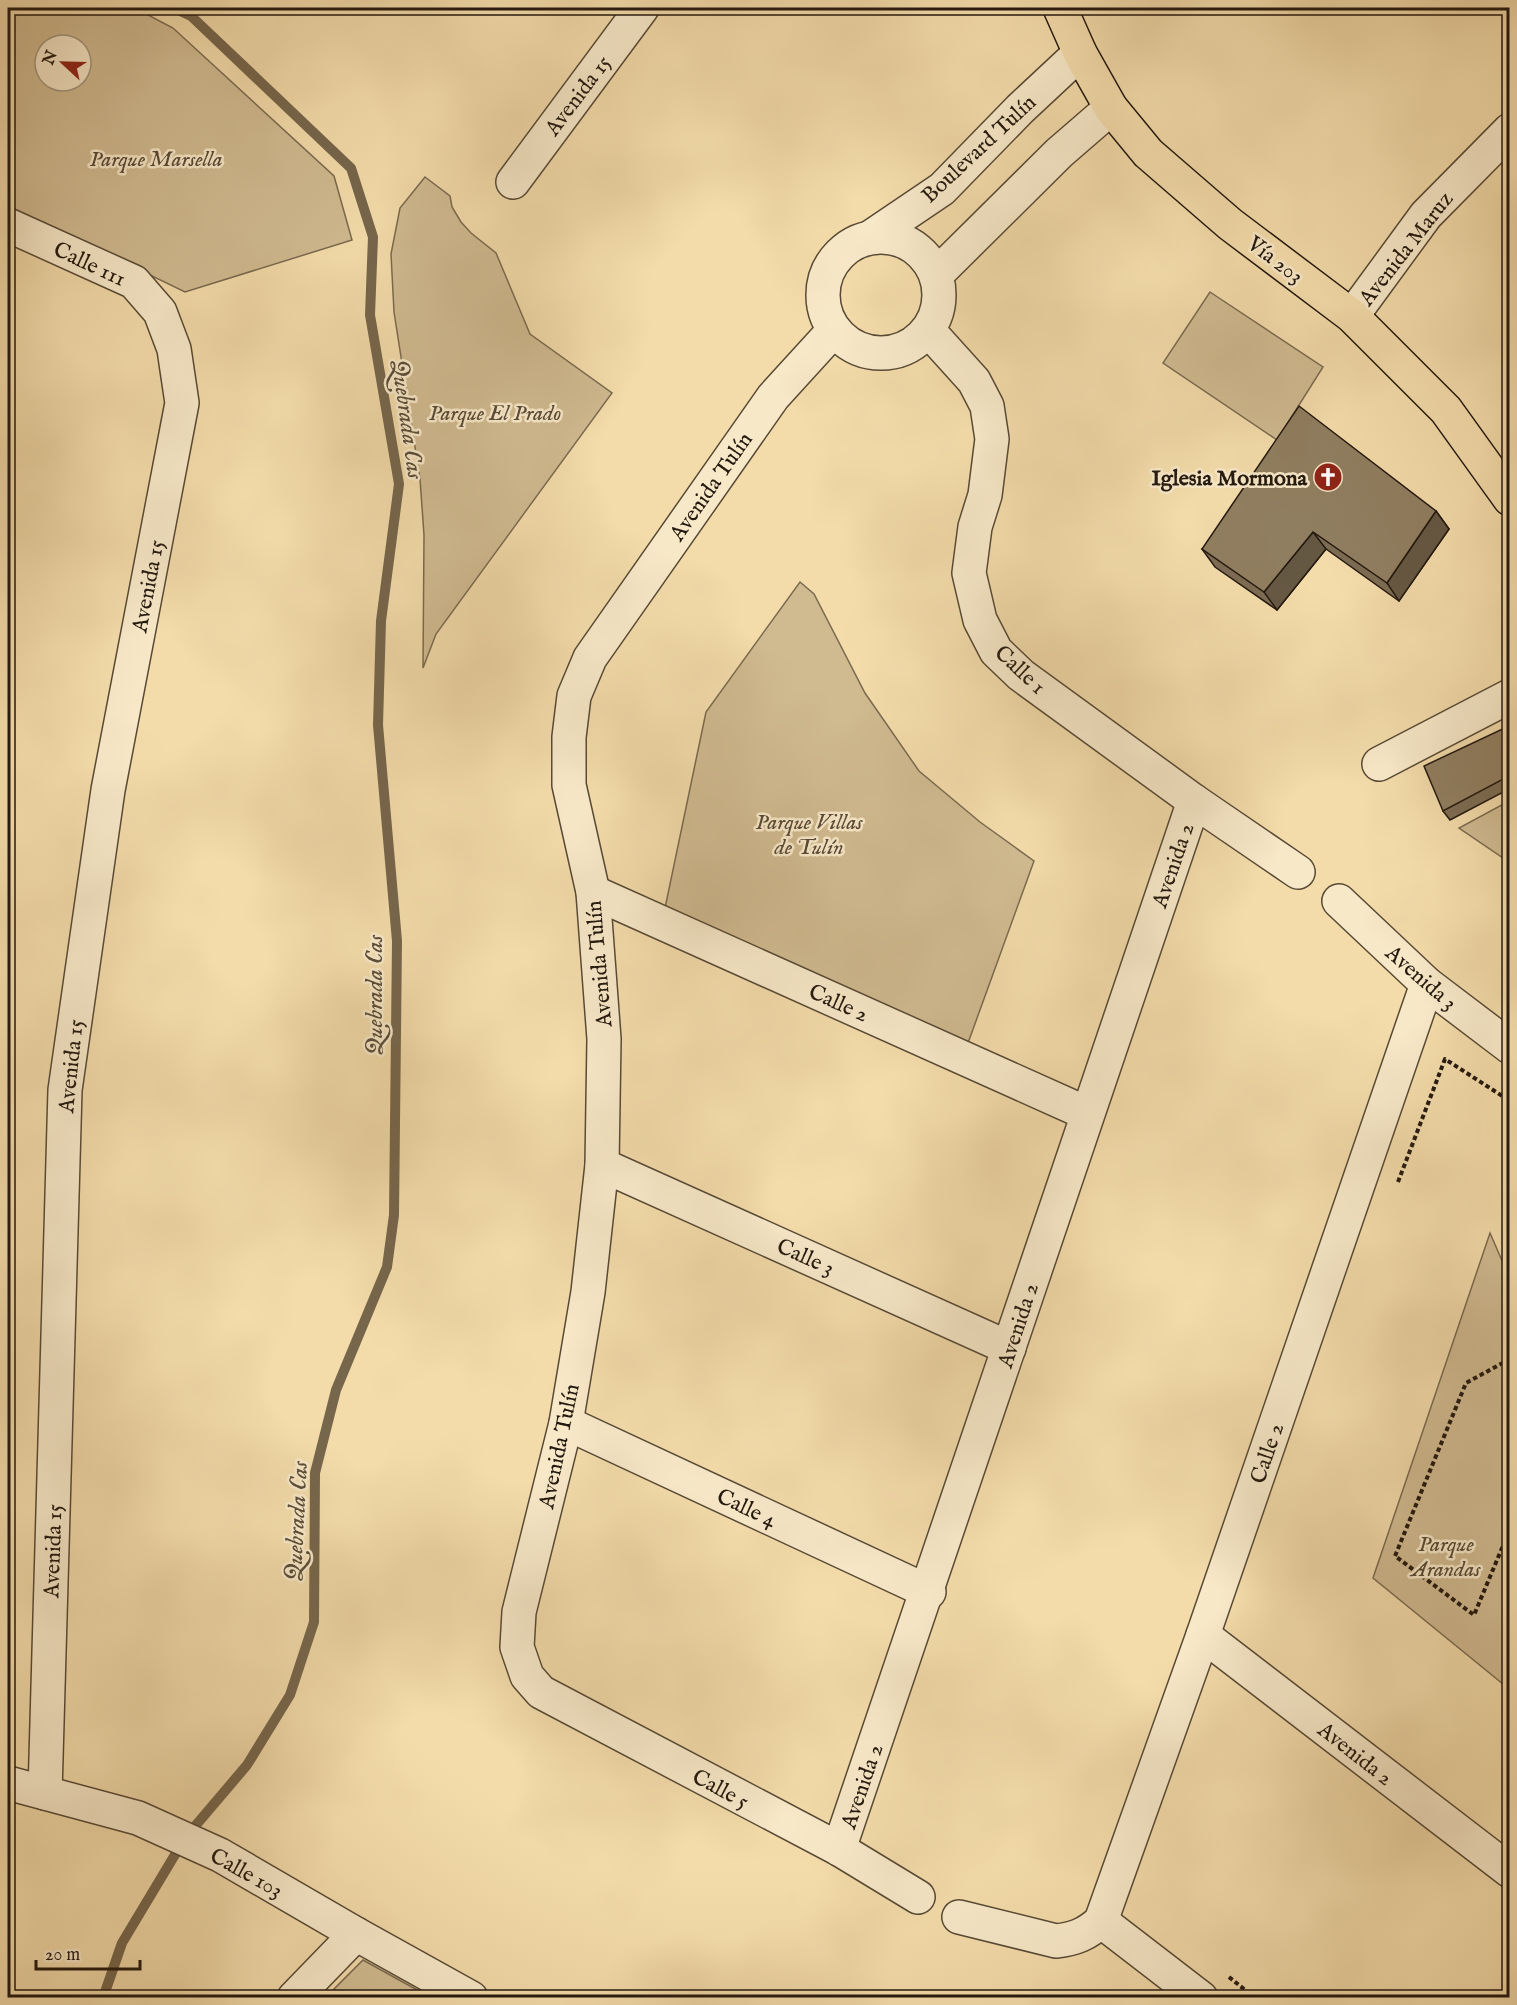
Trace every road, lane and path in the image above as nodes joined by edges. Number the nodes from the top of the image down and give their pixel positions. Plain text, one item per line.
1 (1060, 8) edge
2 (625, 14) edge
3 (1080, 53) junction
4 (1111, 108) junction
5 (1509, 130) edge
6 (513, 182) dead end
7 (8, 225) edge
8 (871, 237) junction
9 (936, 275) junction
10 (1352, 316) junction
11 (834, 330) junction
12 (928, 330) junction
13 (174, 349) joint
14 (1509, 500) edge
15 (1509, 696) edge
16 (1379, 764) dead end
17 (1194, 801) junction
18 (1298, 872) dead end
19 (592, 892) junction
20 (1339, 901) dead end
21 (1427, 984) junction
22 (1509, 1047) edge
23 (1086, 1113) junction
24 (602, 1165) junction
25 (1009, 1348) junction
26 (1509, 1359) edge
27 (566, 1423) junction
28 (1509, 1528) edge
29 (928, 1592) junction
30 (1203, 1635) junction
31 (527, 1676) joint
32 (8, 1783) edge
33 (45, 1793) junction
34 (839, 1850) junction
35 (1509, 1871) edge
36 (918, 1897) dead end
37 (959, 1917) dead end
38 (1101, 1921) junction
39 (356, 1934) junction
40 (1228, 1976) dead end
41 (294, 1998) edge
42 (471, 1998) edge
43 (1201, 1998) edge
44 (1254, 1998) edge

1 - 3 main road, Vía 203
2 - 6 street, Avenida 15
3 - 4 main road, Vía 203
3 - 8 street, Boulevard Tulín
4 - 9 street
4 - 10 main road, Vía 203
5 - 10 street, Avenida Maruz
7 - 13 street, Calle 111
8 - 9 street
8 - 11 street, Boulevard Tulín
9 - 12 street
10 - 14 main road, Vía 203
11 - 12 street
11 - 19 street, Avenida Tulín
12 - 17 street, Calle 1
13 - 33 street, Avenida 15
15 - 16 street
17 - 18 street, Calle 1
17 - 23 street, Avenida 2
19 - 23 street, Calle 2
19 - 24 street, Avenida Tulín
20 - 21 street, Avenida 3
21 - 22 street, Avenida 3
21 - 30 street, Calle 2
23 - 25 street, Avenida 2
24 - 25 street, Calle 3
24 - 27 street, Avenida Tulín
25 - 29 street, Avenida 2
26 - 28 path
27 - 29 street, Calle 4
27 - 31 street, Avenida Tulín
29 - 34 street, Avenida 2
30 - 35 street, Avenida 2
30 - 38 street, Calle 2
31 - 34 street, Calle 5
32 - 33 street, Calle 103
33 - 39 street, Calle 103
34 - 36 street, Calle 5
37 - 38 street
38 - 43 street
39 - 41 street
39 - 42 street, Calle 103
40 - 44 path

